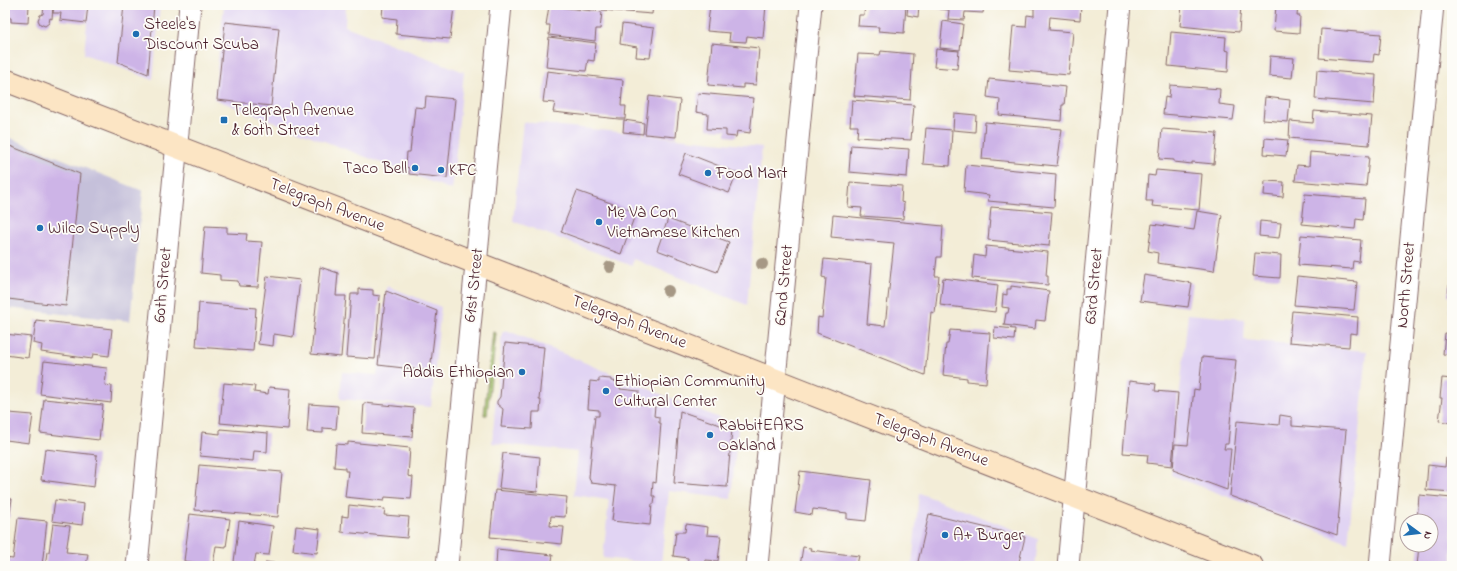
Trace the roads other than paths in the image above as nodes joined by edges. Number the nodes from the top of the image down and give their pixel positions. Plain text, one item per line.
1 (190, 5) edge
2 (501, 5) edge
3 (811, 5) edge
4 (1120, 5) edge
5 (1433, 5) edge
6 (5, 80) edge
7 (176, 147) junction
8 (476, 262) junction
9 (775, 380) junction
10 (1075, 496) junction
11 (138, 566) edge
12 (447, 566) edge
13 (757, 566) edge
14 (1068, 566) edge
15 (1252, 566) edge
16 (1380, 566) edge

1 - 7 street, 60th Street
2 - 8 street, 61st Street
3 - 9 street, 62nd Street
4 - 10 street, 63rd Street
5 - 16 street, North Street
6 - 7 main road, Telegraph Avenue
7 - 8 main road, Telegraph Avenue
7 - 11 street, 60th Street
8 - 9 main road, Telegraph Avenue
8 - 12 street, 61st Street
9 - 10 main road, Telegraph Avenue
9 - 13 street, 62nd Street
10 - 14 street, 63rd Street
10 - 15 main road, Telegraph Avenue

